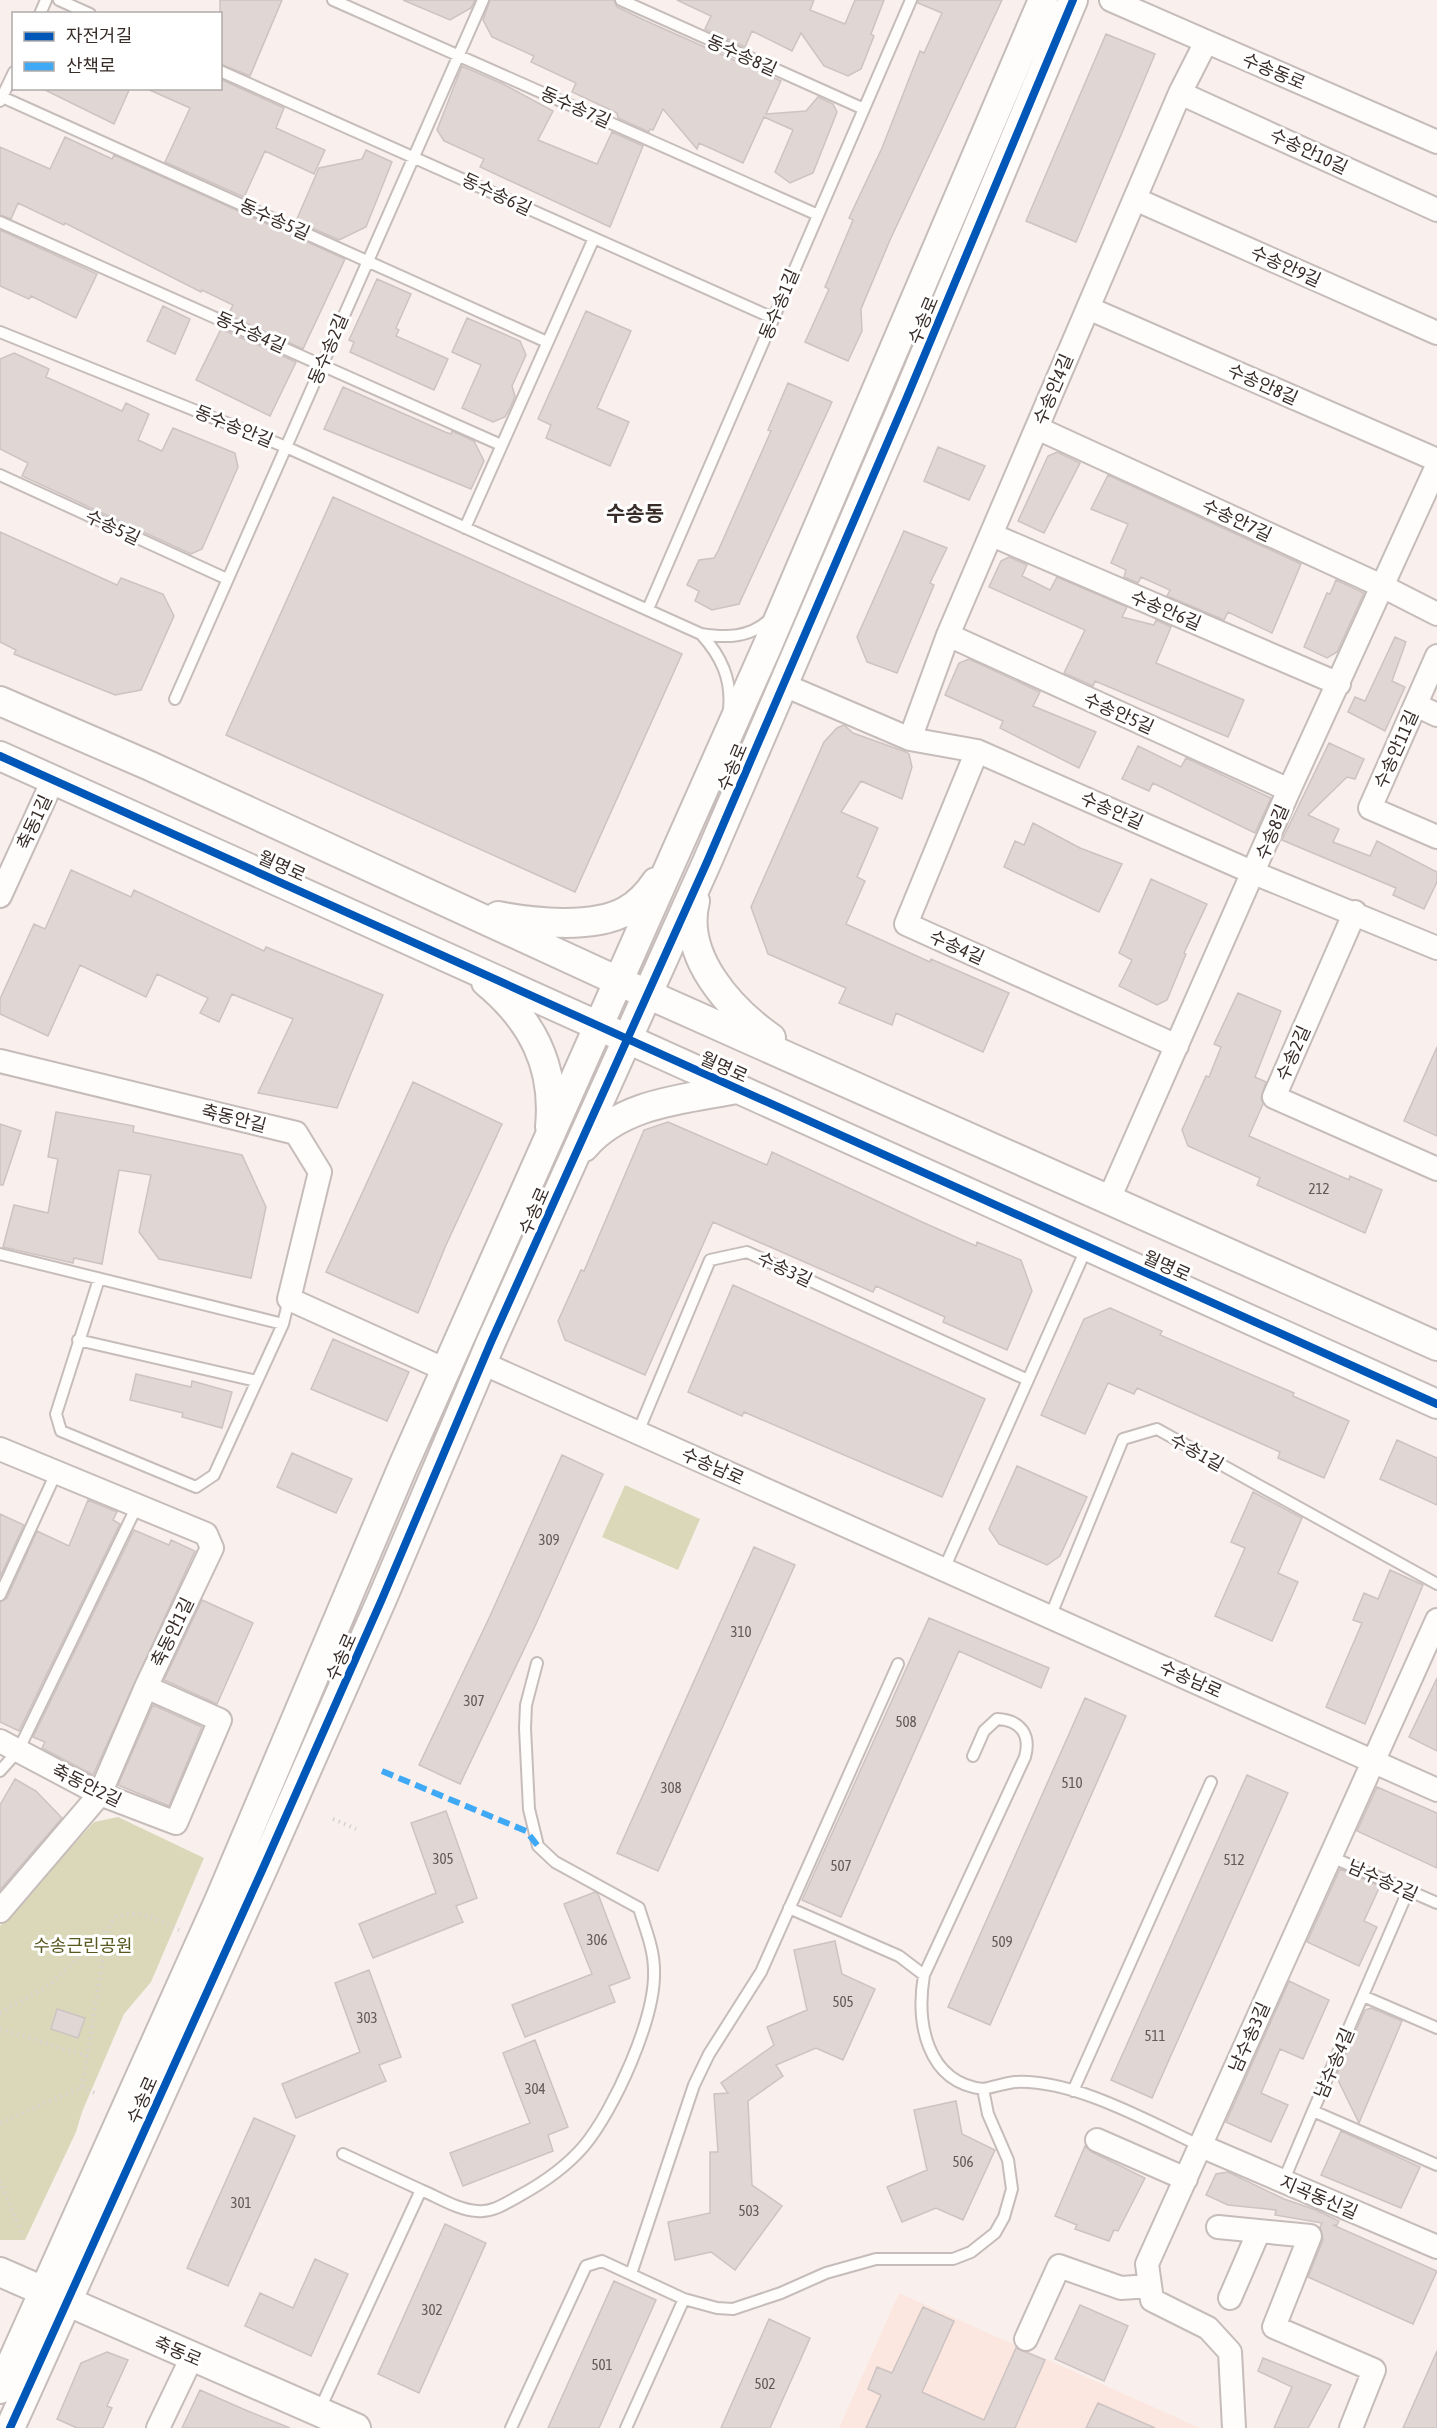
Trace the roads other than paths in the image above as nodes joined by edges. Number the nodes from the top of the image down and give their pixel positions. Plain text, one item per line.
1 (59, 0) edge
2 (333, 0) edge
3 (483, 0) edge
4 (621, 0) edge
5 (896, 0) edge
6 (1043, 0) edge
7 (1073, 0) edge
8 (1111, 0) edge
9 (910, 3) edge
10 (86, 12) edge
11 (1206, 42) junction
12 (459, 56) junction
13 (222, 72) edge
14 (12, 76) edge
15 (1180, 93) junction
16 (1, 99) edge
17 (864, 109) junction
18 (1437, 142) edge
19 (415, 156) junction
20 (1135, 199) junction
21 (1437, 210) edge
22 (818, 215) junction
23 (0, 222) edge
24 (594, 238) junction
25 (367, 259) junction
26 (1088, 308) junction
27 (773, 318) junction
28 (0, 332) edge
29 (1437, 333) edge
30 (547, 342) junction
31 (322, 364) junction
32 (1037, 428) junction
33 (501, 445) junction
34 (286, 447) junction
35 (1437, 460) edge
36 (1437, 466) edge
37 (0, 475) edge
38 (465, 528) junction
39 (993, 535) junction
40 (227, 579) junction
41 (1384, 587) junction
42 (789, 596) junction
43 (648, 609) junction
44 (1437, 614) edge
45 (700, 634) junction
46 (948, 635) junction
47 (1437, 656) edge
48 (1339, 684) junction
49 (784, 685) junction
50 (175, 699) dead end
51 (0, 700) edge
52 (1416, 705) junction
53 (1437, 715) edge
54 (910, 739) junction
55 (726, 740) junction
56 (977, 751) junction
57 (0, 756) edge
58 (53, 780) junction
59 (1289, 790) junction
60 (1437, 837) edge
61 (674, 855) junction
62 (703, 872) junction
63 (1254, 873) junction
64 (0, 896) edge
65 (463, 909) junction
66 (1354, 912) junction
67 (1437, 948) edge
68 (463, 963) junction
69 (618, 981) junction
70 (648, 994) junction
71 (598, 1027) junction
72 (628, 1040) junction
73 (1177, 1046) junction
74 (0, 1061) edge
75 (810, 1065) junction
76 (737, 1089) junction
77 (549, 1138) junction
78 (573, 1160) junction
79 (1437, 1169) edge
80 (1109, 1199) junction
81 (1088, 1247) junction
82 (0, 1254) edge
83 (99, 1278) junction
84 (290, 1299) junction
85 (283, 1324) junction
86 (78, 1340) junction
87 (1437, 1346) edge
88 (482, 1363) junction
89 (446, 1370) junction
90 (1028, 1380) junction
91 (256, 1381) junction
92 (1437, 1404) edge
93 (638, 1432) junction
94 (0, 1449) edge
95 (56, 1473) junction
96 (137, 1506) junction
97 (944, 1569) junction
98 (1437, 1584) edge
99 (0, 1595) edge
100 (1050, 1617) junction
101 (1437, 1620) edge
102 (537, 1663) dead end
103 (898, 1664) dead end
104 (146, 1687) junction
105 (9, 1746) edge
106 (973, 1756) dead end
107 (1372, 1761) junction
108 (0, 1771) edge
109 (1211, 1782) dead end
110 (1437, 1790) edge
111 (100, 1794) junction
112 (1329, 1856) junction
113 (1408, 1891) junction
114 (1437, 1903) edge
115 (789, 1908) junction
116 (0, 1911) edge
117 (924, 1975) junction
118 (1363, 1996) junction
119 (1437, 2028) edge
120 (983, 2089) junction
121 (1073, 2091) junction
122 (1313, 2111) junction
123 (1097, 2140) dead end
124 (1201, 2146) junction
125 (343, 2154) dead end
126 (1437, 2165) edge
127 (1186, 2179) junction
128 (1283, 2181) junction
129 (421, 2190) junction
130 (1218, 2227) dead end
131 (1259, 2231) junction
132 (1437, 2247) edge
133 (0, 2272) edge
134 (631, 2274) junction
135 (1150, 2286) junction
136 (55, 2297) junction
137 (1230, 2298) dead end
138 (684, 2299) junction
139 (1026, 2339) dead end
140 (192, 2357) junction
141 (0, 2389) edge
142 (318, 2411) junction
143 (10, 2428) edge
144 (158, 2428) edge
145 (356, 2428) edge
146 (511, 2428) edge
147 (626, 2428) edge
148 (1234, 2428) edge
149 (1350, 2428) edge

1 - 10 lane
2 - 12 lane, 동수송7길
3 - 12 lane, 동수송2길
4 - 17 lane, 동수송8길
5 - 9 lane
6 - 42 street, 수송로
7 - 49 street, 수송로
8 - 11 street, 수송동로
9 - 17 lane, 동수송1길
11 - 15 street, 수송안4길
11 - 18 street, 수송동로
12 - 19 lane, 동수송2길
12 - 22 lane, 동수송7길
13 - 19 lane, 동수송6길
14 - 16 lane
15 - 20 street, 수송안4길
15 - 21 street, 수송안10길
16 - 25 lane, 동수송5길
17 - 22 lane, 동수송1길
19 - 24 lane, 동수송6길
19 - 25 lane, 동수송2길
20 - 26 street, 수송안4길
20 - 29 street, 수송안9길
22 - 27 lane, 동수송1길
23 - 31 lane, 동수송4길
24 - 27 lane, 동수송6길
24 - 30 lane
25 - 30 lane, 동수송5길
25 - 31 lane, 동수송2길
26 - 32 street, 수송안4길
26 - 35 street, 수송안8길
27 - 43 lane, 동수송1길
28 - 34 lane, 동수송안길
30 - 33 lane
31 - 33 lane, 동수송4길
31 - 34 lane, 동수송2길
32 - 39 street, 수송안4길
32 - 41 street, 수송안7길
33 - 38 lane
34 - 38 lane, 동수송안길
34 - 40 lane, 동수송2길
36 - 41 street, 수송8길
37 - 40 lane, 수송5길
38 - 43 lane, 동수송안길
39 - 46 street, 수송안4길
39 - 48 street, 수송안6길
40 - 50 lane, 동수송2길
41 - 44 street, 수송안7길
41 - 48 street, 수송8길
42 - 45 lane
42 - 55 street, 수송로
43 - 45 lane, 동수송안길
45 - 55 lane
46 - 54 street, 수송안4길
46 - 59 street, 수송안5길
47 - 52 street, 수송안11길
48 - 59 street, 수송8길
49 - 54 street, 수송안길
49 - 62 street, 수송로
51 - 65 street, 월명로
52 - 53 street
52 - 60 street, 수송안11길
54 - 56 street, 수송안길
55 - 61 street, 수송로
56 - 63 street, 수송안길
56 - 73 street, 수송4길
57 - 58 street, 월명로
58 - 64 street, 축동1길
58 - 68 street, 월명로
59 - 63 street, 수송8길
61 - 65 street
61 - 69 street, 수송로
62 - 70 street, 수송로
62 - 75 street
63 - 66 street, 수송안길
63 - 73 street, 수송8길
65 - 69 street, 월명로
66 - 67 street, 수송안길
66 - 79 street, 수송2길
68 - 71 street, 월명로
68 - 77 street
69 - 70 street, 월명로
69 - 71 street, 수송로
70 - 72 street, 수송로
70 - 75 street, 월명로
71 - 72 street, 월명로
71 - 77 street, 수송로
72 - 76 street, 월명로
72 - 78 street, 수송로
73 - 80 street, 수송8길
74 - 84 street, 축동안길
75 - 80 street, 월명로
76 - 78 street
76 - 81 street, 월명로
77 - 89 street, 수송로
78 - 88 street, 수송로
80 - 87 street, 월명로
81 - 90 lane
81 - 92 street, 월명로
82 - 83 lane
83 - 85 lane
83 - 86 lane
84 - 85 lane, 축동안길
84 - 89 street
85 - 91 lane, 축동안길
86 - 91 lane
86 - 91 lane, 축동안길
88 - 93 street, 수송남로
88 - 136 street, 수송로
89 - 136 street, 수송로
90 - 93 lane, 수송3길
90 - 97 lane
93 - 97 street, 수송남로
94 - 95 street, 축동안1길
95 - 96 street, 축동안1길
95 - 99 lane
96 - 104 street, 축동안1길
96 - 105 lane
97 - 100 street, 수송남로
98 - 100 lane, 수송1길
100 - 107 street, 수송남로
101 - 107 street, 남수송3길
102 - 129 lane
103 - 115 lane
104 - 111 street, 축동안1길
104 - 111 street, 축동안2길
105 - 108 lane
105 - 111 street, 축동안2길
106 - 117 lane
107 - 110 street, 수송남로
107 - 112 street, 남수송3길
109 - 121 lane
111 - 116 street, 축동안1길
112 - 113 lane, 남수송2길
112 - 124 street, 남수송3길
113 - 114 lane, 남수송2길
113 - 118 lane, 남수송4길
115 - 117 lane
115 - 134 lane
117 - 120 lane
118 - 119 lane
118 - 122 lane, 남수송4길
120 - 121 lane
120 - 138 lane
121 - 124 lane
122 - 126 lane, 남수송4길
122 - 128 lane
123 - 127 street
124 - 127 street, 남수송3길
124 - 128 street, 지곡동신길
125 - 129 lane
127 - 135 street, 남수송3길
128 - 132 street, 지곡동신길
129 - 142 lane
130 - 131 street
131 - 137 street
131 - 149 street
133 - 136 street, 축동로
134 - 138 lane
134 - 146 lane
135 - 139 street
135 - 148 street
136 - 140 street, 축동로
136 - 141 street, 수송로
136 - 143 street, 수송로
138 - 147 lane
140 - 142 street, 축동로
140 - 144 street
142 - 145 street, 축동로

